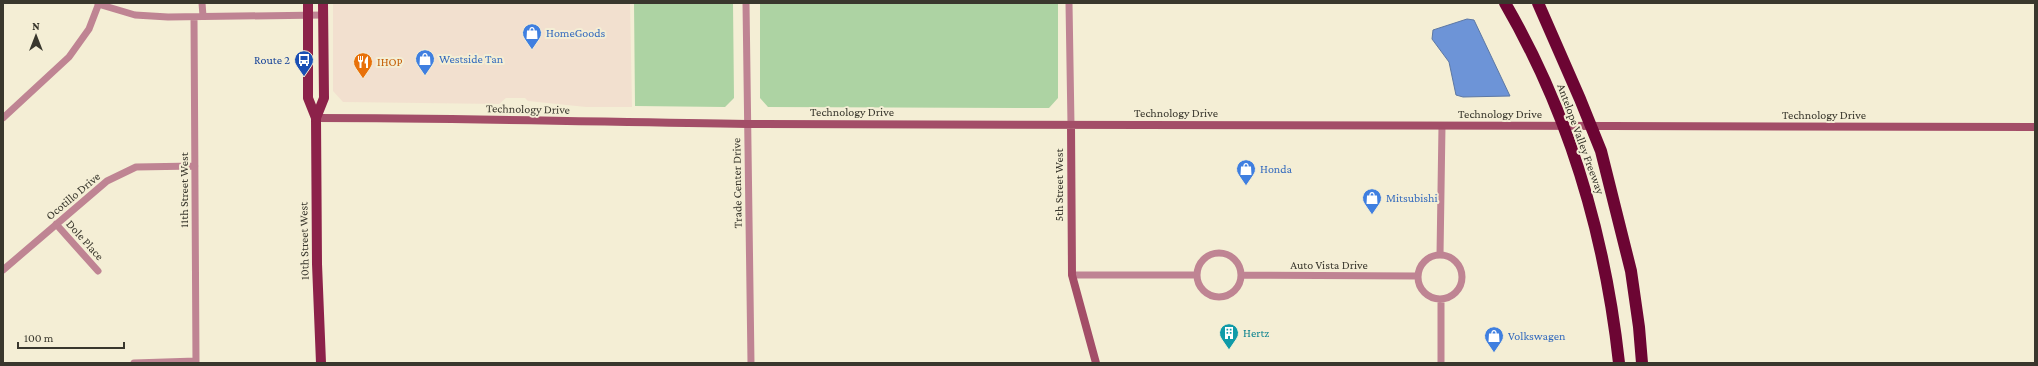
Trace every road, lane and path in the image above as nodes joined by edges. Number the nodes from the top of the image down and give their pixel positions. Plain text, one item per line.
1 (202, 3) edge
2 (308, 3) edge
3 (323, 3) edge
4 (746, 3) edge
5 (1069, 3) edge
6 (1505, 3) edge
7 (1538, 3) edge
8 (98, 4) edge
9 (202, 16) junction
10 (308, 16) junction
11 (323, 16) junction
12 (194, 17) junction
13 (3, 118) edge
14 (316, 118) junction
15 (748, 124) junction
16 (1071, 125) junction
17 (1442, 126) junction
18 (2035, 127) edge
19 (194, 166) junction
20 (56, 224) junction
21 (1440, 255) junction
22 (3, 270) edge
23 (98, 271) dead end
24 (1072, 275) junction
25 (1196, 275) junction
26 (1241, 275) junction
27 (1417, 276) junction
28 (1440, 301) junction
29 (196, 362) edge
30 (134, 363) edge
31 (321, 363) edge
32 (751, 363) edge
33 (1096, 363) edge
34 (1441, 363) edge
35 (1619, 363) edge
36 (1642, 363) edge

1 - 9 street
2 - 10 main road, 10th Street West
3 - 11 main road, 10th Street West
4 - 15 street, Trade Center Drive
5 - 16 street, 5th Street West
6 - 35 highway, Antelope Valley Freeway
7 - 36 highway, Antelope Valley Freeway
8 - 12 street
8 - 13 street
9 - 10 street
9 - 12 street
10 - 11 street
10 - 14 main road, 10th Street West
11 - 14 main road, 10th Street West
12 - 19 street, 11th Street West
14 - 15 main road, Technology Drive
14 - 31 main road, 10th Street West
15 - 16 main road, Technology Drive
15 - 32 street, Trade Center Drive
16 - 17 main road, Technology Drive
16 - 24 main road, 5th Street West
17 - 18 main road, Technology Drive
17 - 21 street
19 - 20 street, Ocotillo Drive
19 - 29 street, 11th Street West
20 - 22 street, Ocotillo Drive
20 - 23 street, Dole Place
21 - 27 street
21 - 28 street
24 - 25 street
24 - 33 main road, 5th Street West
25 - 26 street
25 - 26 street
26 - 27 street, Auto Vista Drive
27 - 28 street
28 - 34 street
29 - 30 street

